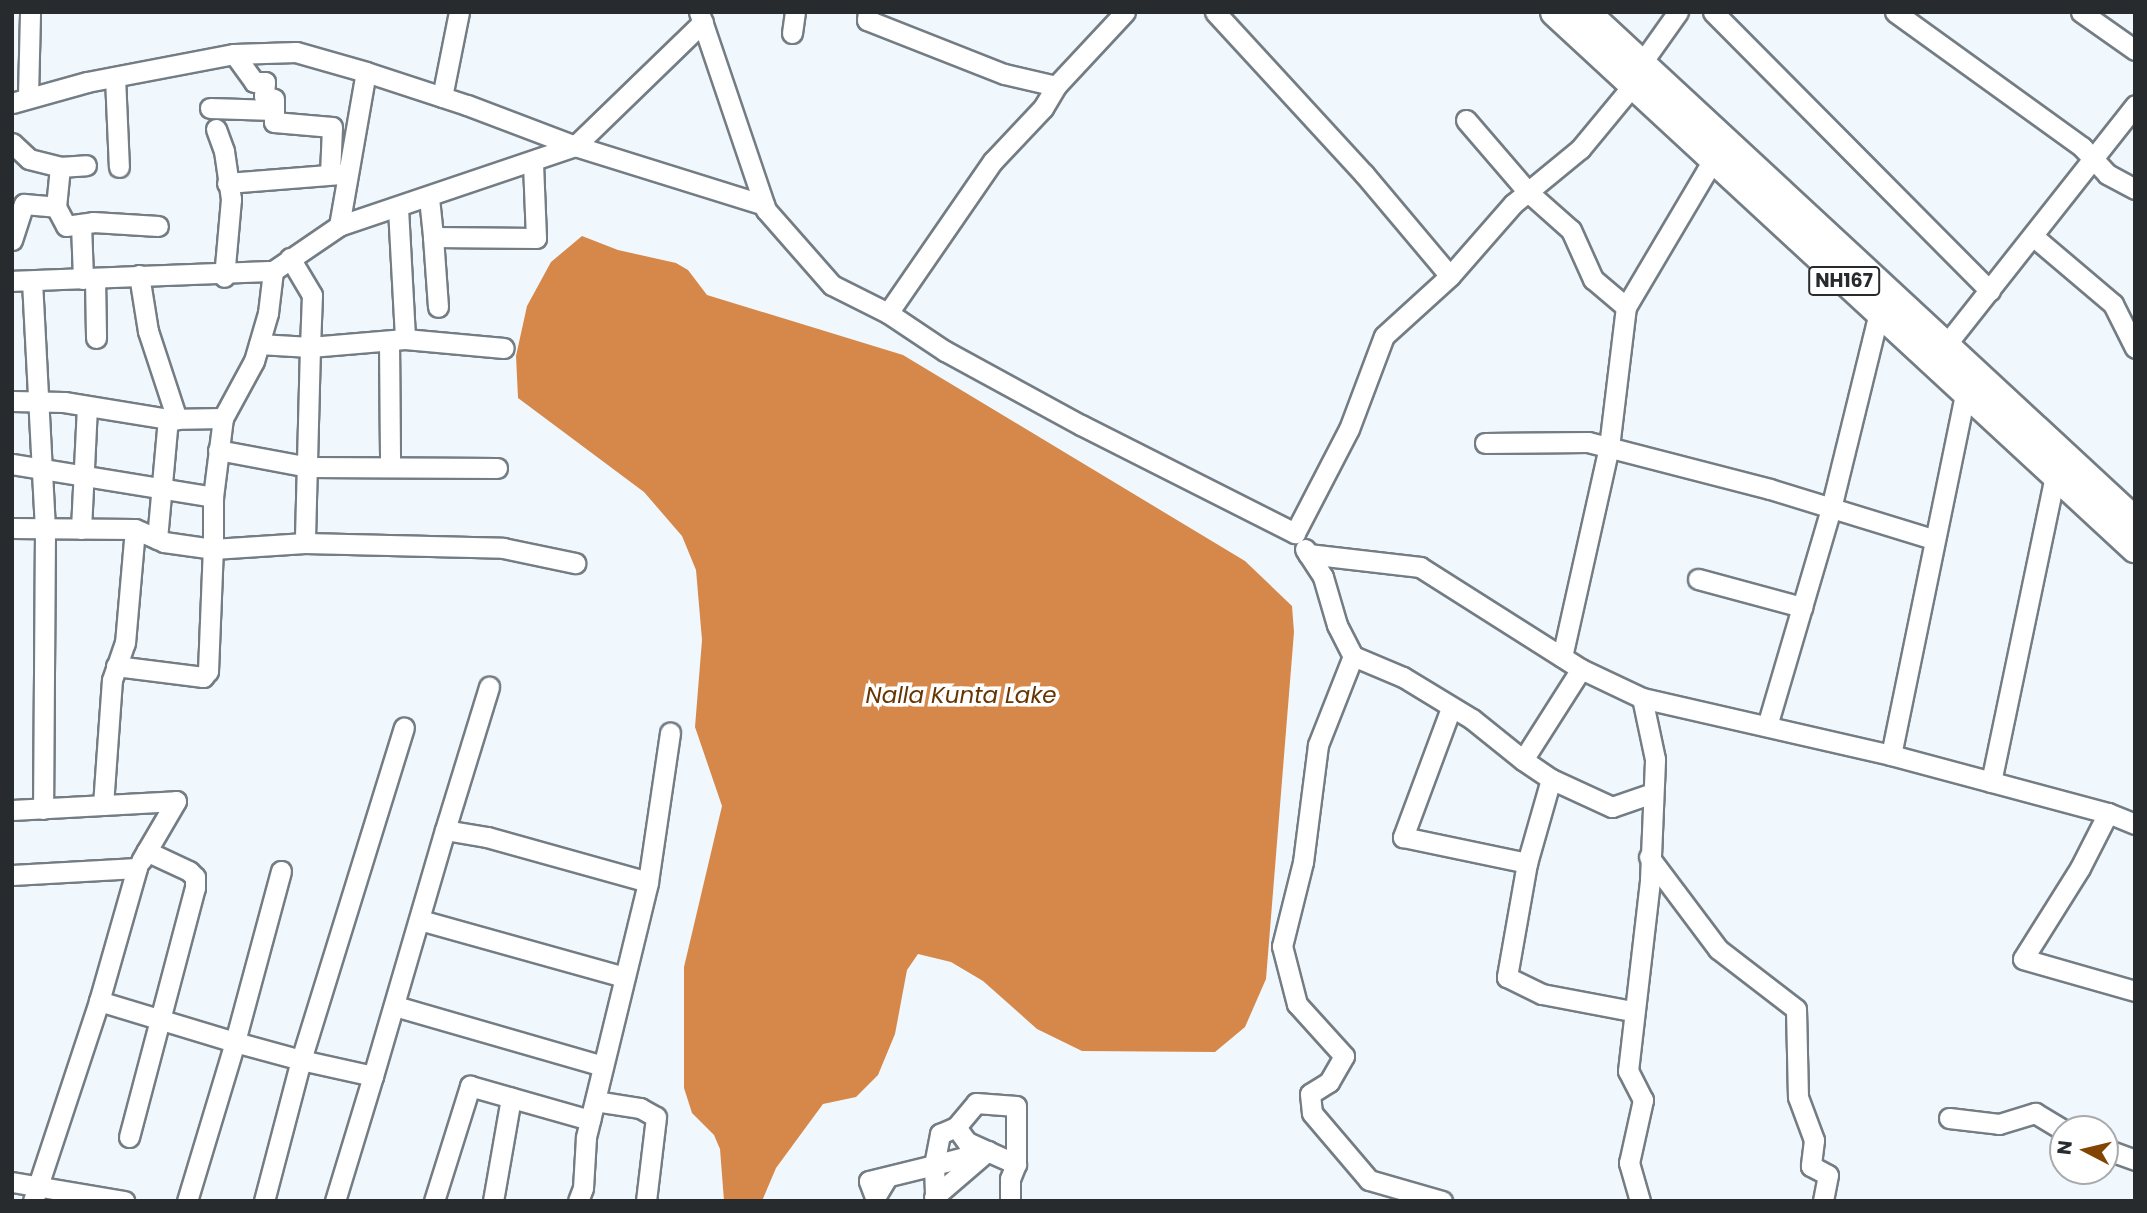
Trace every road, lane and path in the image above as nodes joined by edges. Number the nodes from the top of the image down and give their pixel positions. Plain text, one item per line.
1 (30, 12) edge
2 (459, 12) edge
3 (795, 12) edge
4 (868, 12) edge
5 (1125, 12) edge
6 (1215, 12) edge
7 (1555, 12) edge
8 (1585, 12) edge
9 (1678, 12) edge
10 (1713, 12) edge
11 (1895, 12) edge
12 (2082, 12) edge
13 (701, 17) edge
14 (792, 33) dead end
15 (2135, 50) edge
16 (234, 54) junction
17 (366, 72) junction
18 (1637, 74) junction
19 (115, 77) junction
20 (1056, 86) junction
21 (442, 97) junction
22 (20, 100) edge
23 (2135, 105) edge
24 (210, 108) dead end
25 (274, 110) junction
26 (1466, 120) dead end
27 (216, 129) dead end
28 (12, 143) edge
29 (575, 146) junction
30 (1713, 160) junction
31 (2095, 160) junction
32 (533, 162) junction
33 (86, 166) dead end
34 (60, 167) junction
35 (119, 167) dead end
36 (339, 174) junction
37 (227, 183) junction
38 (2135, 189) edge
39 (1528, 192) junction
40 (429, 198) junction
41 (764, 205) junction
42 (56, 207) junction
43 (398, 208) junction
44 (81, 225) junction
45 (158, 226) dead end
46 (339, 226) junction
47 (433, 237) junction
48 (2034, 237) junction
49 (12, 240) edge
50 (290, 258) junction
51 (273, 271) junction
52 (139, 275) junction
53 (1450, 276) junction
54 (224, 277) junction
55 (89, 278) junction
56 (12, 281) edge
57 (33, 281) junction
58 (1990, 291) junction
59 (438, 307) dead end
60 (1626, 307) junction
61 (888, 313) junction
62 (1879, 313) junction
63 (96, 338) dead end
64 (397, 340) junction
65 (259, 344) junction
66 (1945, 346) junction
67 (310, 347) junction
68 (504, 348) dead end
69 (2135, 348) edge
70 (1965, 393) junction
71 (12, 401) edge
72 (37, 401) junction
73 (87, 406) junction
74 (223, 418) junction
75 (173, 419) junction
76 (1485, 443) dead end
77 (1609, 447) junction
78 (218, 450) junction
79 (12, 464) edge
80 (390, 465) junction
81 (43, 466) junction
82 (309, 467) junction
83 (498, 468) dead end
84 (84, 473) junction
85 (2055, 476) junction
86 (162, 486) junction
87 (213, 497) junction
88 (1831, 508) junction
89 (2135, 522) edge
90 (12, 528) edge
91 (81, 529) junction
92 (135, 529) junction
93 (45, 531) junction
94 (1295, 533) junction
95 (157, 540) junction
96 (1933, 540) junction
97 (305, 543) junction
98 (2135, 548) edge
99 (213, 549) junction
100 (1308, 554) junction
101 (575, 563) dead end
102 (1698, 579) dead end
103 (1802, 607) junction
104 (1353, 656) junction
105 (1562, 657) junction
106 (116, 666) junction
107 (1581, 669) junction
108 (489, 687) dead end
109 (1642, 698) junction
110 (1451, 708) junction
111 (1767, 726) junction
112 (404, 728) dead end
113 (670, 733) dead end
114 (1891, 755) junction
115 (1523, 760) junction
116 (1551, 779) junction
117 (1991, 782) junction
118 (1653, 793) junction
119 (103, 805) junction
120 (43, 808) junction
121 (12, 810) edge
122 (2108, 813) junction
123 (2135, 824) edge
124 (445, 830) junction
125 (1649, 858) junction
126 (142, 860) junction
127 (1527, 863) junction
128 (281, 871) dead end
129 (12, 875) edge
130 (648, 882) junction
131 (420, 920) junction
132 (624, 976) junction
133 (2135, 991) edge
134 (99, 1001) junction
135 (396, 1006) junction
136 (1632, 1011) junction
137 (161, 1018) junction
138 (235, 1042) junction
139 (300, 1060) junction
140 (603, 1066) junction
141 (373, 1076) junction
142 (511, 1098) junction
143 (596, 1101) junction
144 (1949, 1118) dead end
145 (590, 1120) junction
146 (2049, 1122) edge
147 (956, 1127) junction
148 (129, 1137) dead end
149 (988, 1151) junction
150 (1016, 1164) junction
151 (934, 1165) junction
152 (886, 1179) dead end
153 (12, 1182) edge
154 (36, 1193) edge
155 (934, 1199) edge
156 (1642, 1200) edge
157 (16, 1201) edge
158 (124, 1201) edge
159 (187, 1201) edge
160 (264, 1201) edge
161 (335, 1201) edge
162 (434, 1201) edge
163 (493, 1201) edge
164 (578, 1201) edge
165 (646, 1201) edge
166 (1010, 1201) edge
167 (1441, 1201) edge
168 (1823, 1201) edge

1 - 22 street
2 - 21 street
3 - 14 street
4 - 20 street
5 - 20 street
6 - 53 street
7 - 18 highway, NH167
8 - 18 highway, NH167
9 - 18 street
10 - 58 street
11 - 31 street
12 - 15 street
13 - 29 street
13 - 41 street
16 - 17 street
16 - 19 street
16 - 25 street
17 - 21 street
17 - 36 street
18 - 30 highway, NH167
18 - 39 street
18 - 66 highway, NH167
19 - 22 street
19 - 35 street
20 - 61 street
21 - 29 street
23 - 31 street
24 - 25 street
25 - 36 street
26 - 39 street
27 - 37 street
28 - 34 street
29 - 32 street
29 - 41 street
30 - 60 street
30 - 62 highway, NH167
31 - 38 street
31 - 48 street
32 - 40 street
32 - 47 street
33 - 34 street
34 - 42 street
36 - 37 street
36 - 46 street
37 - 54 street
39 - 53 street
39 - 60 street
40 - 43 street
40 - 47 street
41 - 61 street
42 - 44 street
42 - 49 street
43 - 46 street
43 - 64 street
44 - 45 street
44 - 55 street
46 - 50 street
47 - 59 street
48 - 58 street
48 - 69 street
50 - 51 street
50 - 67 street
51 - 54 street
51 - 65 street
52 - 54 street
52 - 55 street
52 - 75 street
53 - 94 street
55 - 57 street
55 - 63 street
56 - 57 street
57 - 72 street
58 - 66 street
60 - 77 street
61 - 94 street
62 - 70 highway, NH167
62 - 88 street
64 - 67 street
64 - 68 street
64 - 80 street
65 - 67 street
65 - 74 street
66 - 89 highway, NH167
67 - 82 street
70 - 85 highway, NH167
70 - 96 street
71 - 72 street
72 - 73 street
72 - 81 street
73 - 75 street
73 - 84 street
74 - 75 street
74 - 78 street
75 - 86 street
76 - 77 street
77 - 88 street
77 - 105 street
78 - 82 street
78 - 87 street
79 - 81 street
80 - 82 street
80 - 83 street
81 - 84 street
81 - 93 street
82 - 97 street
84 - 86 street
84 - 91 street
85 - 98 highway, NH167
85 - 117 street
86 - 87 street
86 - 95 street
87 - 99 street
88 - 96 street
88 - 103 street
90 - 93 street
91 - 92 street
91 - 93 street
92 - 95 street
92 - 106 street
93 - 120 street
94 - 100 street
95 - 99 street
96 - 114 street
97 - 99 street
97 - 101 street
99 - 106 street
100 - 104 street
100 - 105 street
102 - 103 street
103 - 111 street
104 - 110 street
104 - 167 street
105 - 107 street
106 - 119 street
107 - 109 street
107 - 115 street
108 - 124 street
109 - 111 street
109 - 118 street
110 - 115 street
110 - 127 street
111 - 114 street
112 - 139 street
113 - 130 street
114 - 117 street
115 - 116 street
116 - 118 street
116 - 127 street
117 - 122 street
118 - 125 street
119 - 120 street
119 - 126 street
120 - 121 street
122 - 123 street
122 - 133 street
124 - 130 street
124 - 131 street
125 - 136 street
125 - 168 street
126 - 129 street
126 - 134 street
126 - 137 street
127 - 136 street
128 - 138 street
130 - 132 street
131 - 132 street
131 - 135 street
132 - 140 street
134 - 137 street
134 - 154 street
135 - 140 street
135 - 141 street
136 - 156 street
137 - 138 street
137 - 148 street
138 - 139 street
138 - 159 street
139 - 141 street
139 - 160 street
140 - 143 street
141 - 161 street
142 - 145 street
142 - 162 street
142 - 163 street
143 - 145 street
143 - 165 street
144 - 146 street
145 - 164 street
147 - 149 street
147 - 150 street
147 - 151 street
149 - 150 street
149 - 151 street
149 - 155 street
150 - 166 street
151 - 152 street
151 - 155 street
153 - 154 street
153 - 157 street
154 - 158 street

